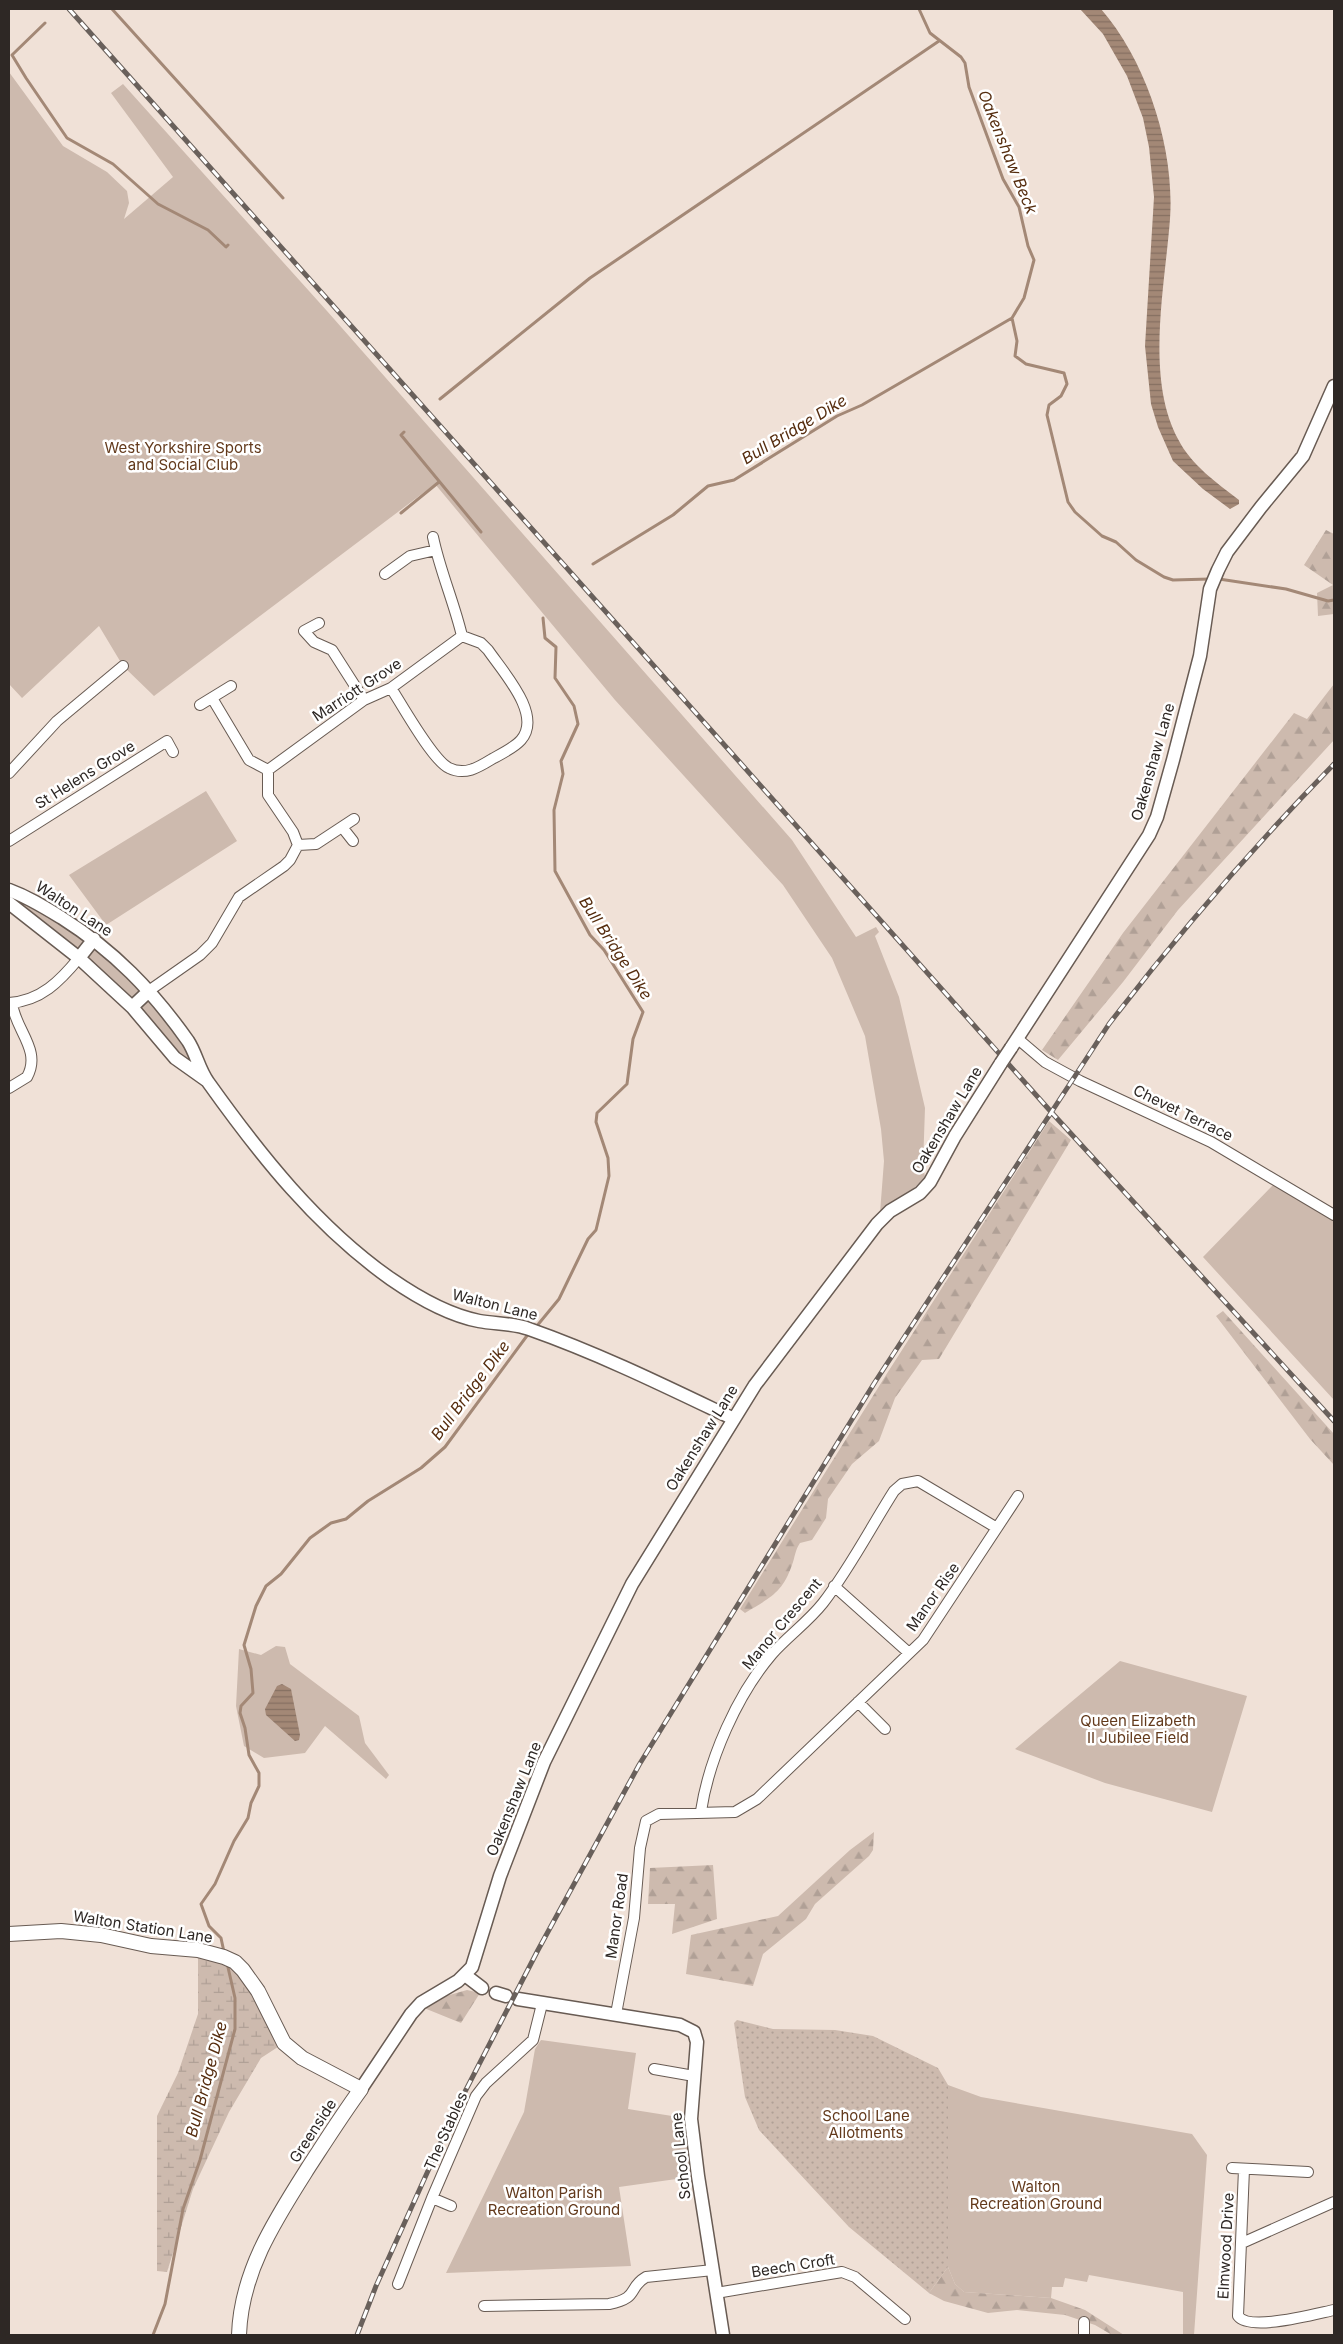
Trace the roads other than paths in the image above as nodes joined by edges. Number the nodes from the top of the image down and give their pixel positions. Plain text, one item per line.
1 (1334, 386) edge
2 (433, 537) dead end
3 (436, 550) junction
4 (385, 574) dead end
5 (319, 622) dead end
6 (462, 636) junction
7 (123, 666) dead end
8 (230, 686) dead end
9 (391, 688) junction
10 (212, 698) junction
11 (364, 700) junction
12 (200, 704) dead end
13 (173, 752) dead end
14 (268, 770) junction
15 (9, 773) edge
16 (354, 819) dead end
17 (342, 827) junction
18 (9, 841) edge
19 (353, 841) dead end
20 (298, 845) junction
21 (9, 890) edge
22 (9, 903) edge
23 (94, 939) junction
24 (79, 958) junction
25 (150, 990) junction
26 (10, 1003) edge
27 (132, 1007) junction
28 (1015, 1044) junction
29 (206, 1080) junction
30 (9, 1088) edge
31 (1334, 1215) edge
32 (734, 1419) junction
33 (1018, 1496) dead end
34 (996, 1528) junction
35 (834, 1586) junction
36 (909, 1653) junction
37 (858, 1702) junction
38 (885, 1729) dead end
39 (700, 1811) junction
40 (646, 1821) joint
41 (9, 1934) edge
42 (465, 1975) junction
43 (482, 1988) dead end
44 (507, 1996) dead end
45 (542, 2004) junction
46 (616, 2014) junction
47 (659, 2072) dead end
48 (694, 2076) junction
49 (361, 2089) junction
50 (1232, 2168) dead end
51 (1244, 2168) junction
52 (1308, 2172) dead end
53 (432, 2198) junction
54 (1334, 2202) edge
55 (451, 2206) dead end
56 (1242, 2243) junction
57 (713, 2270) junction
58 (398, 2284) dead end
59 (716, 2293) junction
60 (484, 2306) dead end
61 (1334, 2310) edge
62 (905, 2319) dead end
63 (1084, 2322) dead end
64 (239, 2335) edge
65 (723, 2335) edge
66 (1084, 2335) edge

1 - 28 street, Oakenshaw Lane
2 - 3 street
3 - 4 street
3 - 6 street
5 - 11 street
6 - 9 street, Marriott Grove
6 - 9 street
7 - 15 street
8 - 10 street
9 - 11 street, Marriott Grove
10 - 12 street
10 - 14 street
11 - 14 street, Marriott Grove
13 - 18 street, St Helens Grove
14 - 20 street
16 - 17 street
17 - 19 street
17 - 20 street
20 - 25 street
21 - 23 street, Walton Lane
22 - 24 street, Walton Lane
23 - 24 street
23 - 25 street, Walton Lane
24 - 26 street
24 - 27 street, Walton Lane
25 - 27 street
25 - 29 street, Walton Lane
26 - 30 street
27 - 29 street, Walton Lane
28 - 31 street, Chevet Terrace
28 - 32 street, Oakenshaw Lane, bridge
29 - 32 street, Walton Lane
32 - 42 street, Oakenshaw Lane
33 - 34 street, Manor Rise
34 - 35 street, Manor Crescent
34 - 36 street, Manor Rise
35 - 36 street
35 - 39 street, Manor Crescent
36 - 37 street, Manor Rise
37 - 38 street
37 - 39 street, Manor Rise
39 - 40 street, Manor Rise
40 - 46 street, Manor Road
41 - 49 main road, Walton Station Lane
42 - 43 street
42 - 49 street, Greenside
44 - 45 street, School Lane
45 - 46 street, School Lane
45 - 53 street, The Stables
46 - 48 street, School Lane
47 - 48 street
48 - 57 street, School Lane
49 - 64 main road, Greenside
50 - 51 street
51 - 52 street
51 - 56 street, Elmwood Drive
53 - 55 street
53 - 58 street, The Stables
54 - 56 street
56 - 61 street, Elmwood Drive
57 - 59 street, School Lane
57 - 60 street
59 - 62 street, Beech Croft
59 - 65 street, School Lane
63 - 66 street

